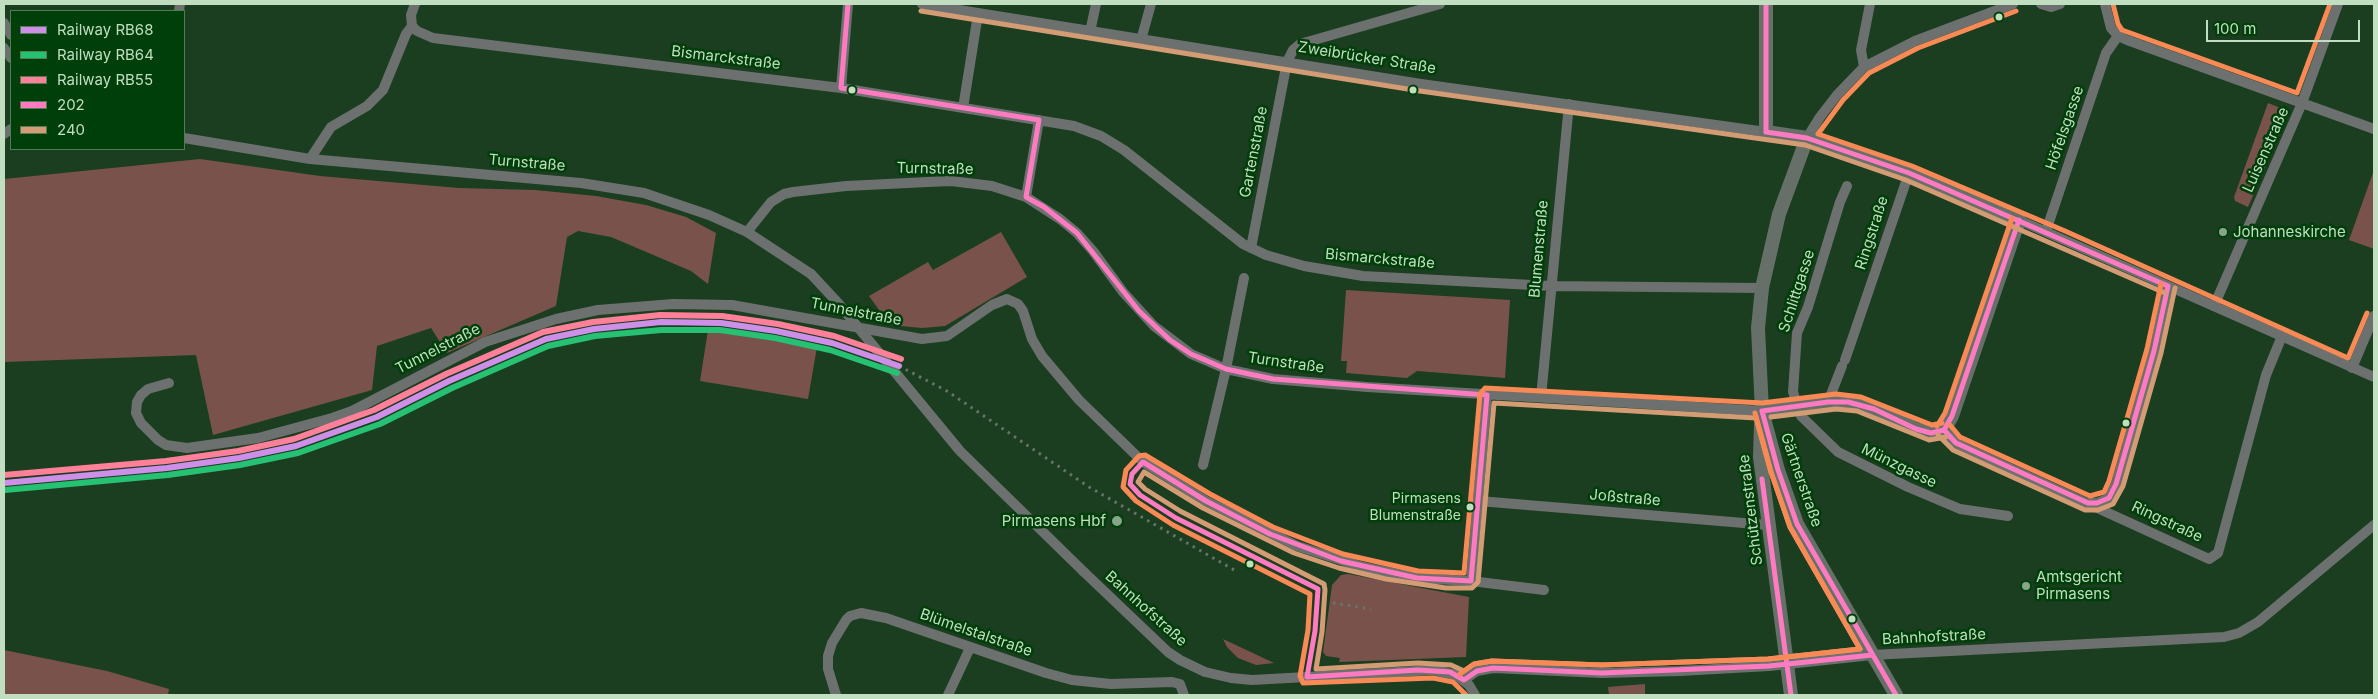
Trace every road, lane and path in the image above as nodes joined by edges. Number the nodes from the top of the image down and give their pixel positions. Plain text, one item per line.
1 (415, 4) edge
2 (848, 4) edge
3 (922, 4) edge
4 (1096, 4) edge
5 (1152, 4) edge
6 (1440, 4) edge
7 (1766, 4) edge
8 (1870, 4) edge
9 (2013, 4) edge
10 (2041, 4) edge
11 (2060, 4) edge
12 (2105, 4) edge
13 (2338, 4) edge
14 (978, 14) junction
15 (412, 26) junction
16 (1090, 32) junction
17 (2118, 36) junction
18 (1140, 40) junction
19 (1287, 62) junction
20 (1864, 67) junction
21 (841, 88) junction
22 (2302, 103) junction
23 (1569, 104) junction
24 (963, 108) junction
25 (1039, 120) junction
26 (2374, 129) edge
27 (1766, 132) junction
28 (185, 138) edge
29 (1808, 138) junction
30 (310, 158) junction
31 (1909, 173) junction
32 (1846, 190) dead end
33 (1026, 197) junction
34 (2019, 220) junction
35 (2046, 231) junction
36 (747, 232) junction
37 (1250, 248) junction
38 (1244, 278) dead end
39 (1551, 286) junction
40 (2168, 286) junction
41 (1762, 288) junction
42 (2214, 306) junction
43 (2374, 316) edge
44 (2282, 336) junction
45 (2352, 368) junction
46 (1226, 369) junction
47 (2374, 377) edge
48 (169, 383) dead end
49 (1487, 396) junction
50 (1541, 397) junction
51 (1828, 402) junction
52 (1797, 407) junction
53 (1762, 411) junction
54 (1944, 430) junction
55 (1203, 465) dead end
56 (1479, 501) junction
57 (2088, 504) junction
58 (2008, 516) dead end
59 (1768, 525) junction
60 (2374, 525) edge
61 (1471, 581) junction
62 (1544, 590) dead end
63 (970, 648) junction
64 (1872, 655) junction
65 (1788, 664) junction
66 (1464, 680) junction
67 (836, 695) edge
68 (948, 695) edge
69 (1184, 695) edge
70 (1475, 695) edge
71 (1791, 695) edge
72 (1896, 695) edge

1 - 15 street
2 - 21 street
3 - 14 street, Zweibrücker Straße
4 - 16 street
5 - 18 street
6 - 19 street
7 - 27 main road
8 - 20 street
9 - 20 street
10 - 11 street
12 - 17 street
13 - 22 street, Luisenstraße
14 - 16 street, Zweibrücker Straße
14 - 24 street
15 - 21 street, Bismarckstraße
15 - 30 street
16 - 18 street, Zweibrücker Straße
17 - 22 street
17 - 35 street, Höfelsgasse
18 - 19 street, Zweibrücker Straße
19 - 23 street, Zweibrücker Straße
19 - 37 street, Gartenstraße
20 - 29 street
21 - 24 street, Bismarckstraße
22 - 26 street
22 - 42 street, Luisenstraße
23 - 27 street, Zweibrücker Straße
23 - 39 street, Blumenstraße
24 - 25 street, Bismarckstraße
25 - 33 street
25 - 37 street, Bismarckstraße
27 - 29 main road, Zweibrücker Straße
28 - 30 street, Turnstraße
29 - 31 main road, Zweibrücker Straße
29 - 41 main road, Gärtnerstraße
30 - 36 street, Turnstraße
31 - 34 main road, Zweibrücker Straße
31 - 51 street, Ringstraße
32 - 52 street, Schlittgasse
33 - 36 street, Turnstraße
33 - 46 street, Turnstraße
34 - 35 street
34 - 54 main road
35 - 40 street
36 - 66 street, Bahnhofstraße, bridge
37 - 39 street, Bismarckstraße
38 - 46 street
39 - 41 street, Bismarckstraße
39 - 50 street, Blumenstraße
40 - 42 street
40 - 57 street
41 - 53 main road, Gärtnerstraße
42 - 44 street
43 - 45 street
44 - 45 street
44 - 57 street, Ringstraße
45 - 47 street
46 - 49 street, Turnstraße
46 - 55 street
48 - 61 street, Tunnelstraße
49 - 50 street, Turnstraße
49 - 56 street
50 - 53 street, Turnstraße
51 - 52 main road
51 - 54 main road
52 - 53 main road
52 - 58 street, Münzgasse
53 - 59 main road, Schützenstraße
53 - 64 main road, Gärtnerstraße
54 - 57 street, Ringstraße
56 - 59 street, Joßstraße
56 - 61 street
59 - 65 main road, Schützenstraße
60 - 64 street, Bahnhofstraße
61 - 62 street, Tunnelstraße
63 - 67 street, Blümelstalstraße
63 - 68 street
63 - 69 street, Blümelstalstraße
64 - 65 street, Bahnhofstraße
64 - 72 main road, Gärtnerstraße
65 - 66 street, Bahnhofstraße
65 - 71 main road, Schützenstraße
66 - 70 street

